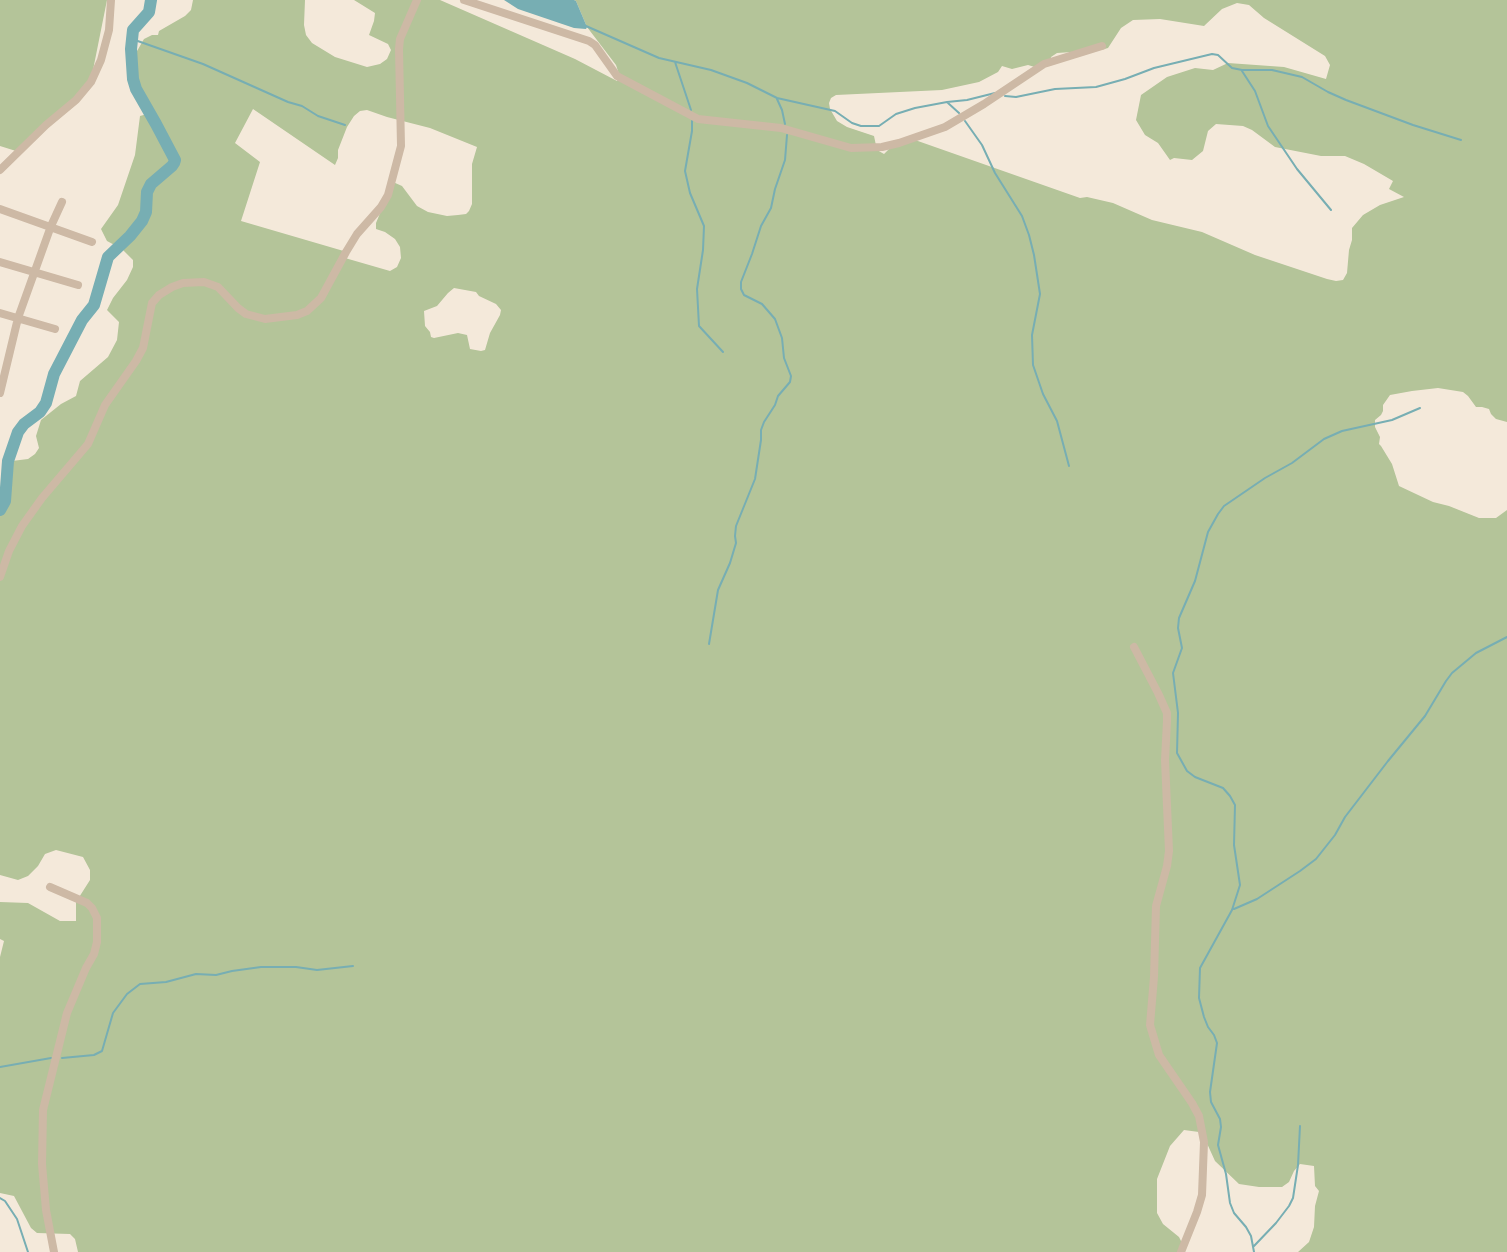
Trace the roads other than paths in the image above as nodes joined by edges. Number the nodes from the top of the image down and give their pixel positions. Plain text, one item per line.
1 (111, 0) edge
2 (416, 0) edge
3 (464, 0) edge
4 (1102, 46) dead end
5 (0, 170) edge
6 (62, 202) dead end
7 (0, 209) edge
8 (51, 226) junction
9 (92, 242) dead end
10 (0, 262) edge
11 (34, 272) junction
12 (78, 285) dead end
13 (0, 313) edge
14 (18, 318) junction
15 (55, 329) dead end
16 (0, 393) edge
17 (0, 577) edge
18 (1134, 647) dead end
19 (50, 887) dead end
20 (54, 1252) edge
21 (1181, 1252) edge

1 - 5 street
2 - 17 street
3 - 4 street
6 - 8 street
7 - 8 street
8 - 9 street
8 - 11 street
10 - 11 street
11 - 12 street
11 - 14 street
13 - 14 street
14 - 15 street
14 - 16 street
18 - 21 street
19 - 20 street

